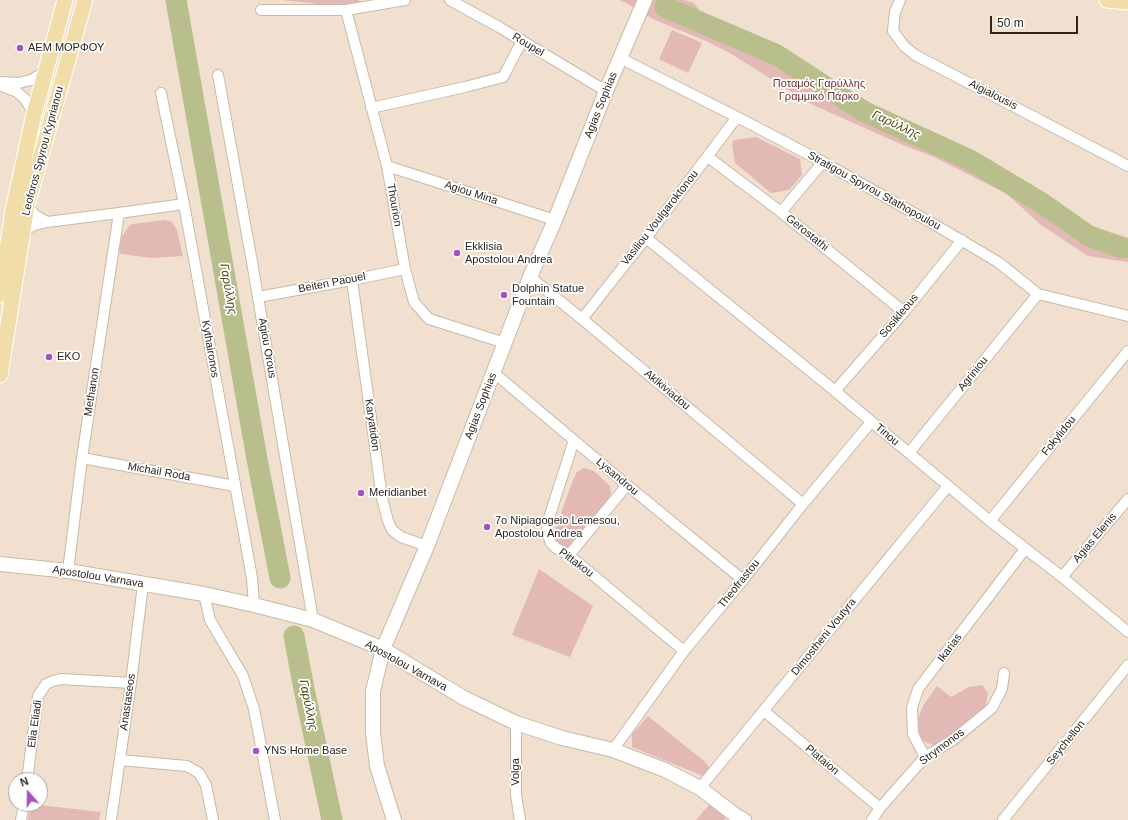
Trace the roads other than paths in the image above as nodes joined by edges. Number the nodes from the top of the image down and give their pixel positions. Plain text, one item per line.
1 (65, 0) edge
2 (85, 0) edge
3 (405, 0) edge
4 (450, 0) edge
5 (645, 0) edge
6 (900, 0) edge
7 (1107, 0) edge
8 (1128, 2) edge
9 (261, 10) dead end
10 (346, 10) junction
11 (522, 41) junction
12 (620, 58) junction
13 (46, 72) junction
14 (218, 75) dead end
15 (0, 83) edge
16 (606, 91) junction
17 (161, 93) dead end
18 (372, 108) junction
19 (34, 114) junction
20 (737, 117) junction
21 (708, 157) junction
22 (823, 162) junction
23 (387, 166) junction
24 (1128, 166) edge
25 (184, 204) junction
26 (27, 205) junction
27 (781, 212) junction
28 (119, 213) junction
29 (555, 220) junction
30 (47, 222) junction
31 (24, 230) junction
32 (646, 238) junction
33 (962, 240) junction
34 (405, 268) junction
35 (530, 277) junction
36 (352, 280) junction
37 (1038, 294) junction
38 (0, 296) edge
39 (258, 297) junction
40 (904, 312) junction
41 (1128, 316) edge
42 (582, 319) junction
43 (505, 343) junction
44 (1128, 351) edge
45 (493, 372) junction
46 (0, 375) edge
47 (835, 391) junction
48 (871, 422) junction
49 (574, 440) junction
50 (908, 453) junction
51 (82, 458) junction
52 (627, 485) junction
53 (235, 486) junction
54 (948, 486) junction
55 (1128, 500) edge
56 (803, 504) junction
57 (990, 521) junction
58 (427, 546) junction
59 (1025, 549) junction
60 (569, 555) junction
61 (0, 564) edge
62 (68, 571) junction
63 (1062, 578) junction
64 (743, 580) junction
65 (143, 584) junction
66 (204, 594) junction
67 (254, 605) junction
68 (313, 620) junction
69 (1128, 632) edge
70 (382, 650) junction
71 (684, 651) junction
72 (1128, 665) edge
73 (1004, 673) dead end
74 (131, 683) junction
75 (764, 711) junction
76 (516, 723) junction
77 (613, 750) junction
78 (925, 757) junction
79 (120, 760) junction
80 (28, 772) edge
81 (700, 788) junction
82 (880, 808) junction
83 (737, 818) edge
84 (111, 820) edge
85 (213, 820) edge
86 (275, 820) edge
87 (394, 820) edge
88 (520, 820) edge
89 (872, 820) edge
90 (1003, 820) edge

1 - 13 main road, Leoforos Spyrou Kyprianou
2 - 26 main road, Leoforos Spyrou Kyprianou
3 - 10 street
4 - 11 street, Roupel
5 - 12 street, Agias Sophias
6 - 24 street, Aigialousis
7 - 8 main road
9 - 10 street
10 - 18 street, Thourion
11 - 16 street, Roupel
11 - 18 street
12 - 16 street, Agias Sophias
12 - 20 street, Stratigou Spyrou Stathopoulou
13 - 15 street
13 - 19 main road, Leoforos Spyrou Kyprianou
14 - 39 street, Agiou Orous
15 - 19 street
16 - 29 street, Agias Sophias
17 - 25 street, Kythaironos
18 - 23 street, Thourion
19 - 38 main road, Leoforos Spyrou Kyprianou
20 - 21 street, Vasiliou Voulgaroktonou
20 - 22 street, Stratigou Spyrou Stathopoulou
21 - 27 street, Gerostathi
21 - 32 street, Vasiliou Voulgaroktonou
22 - 27 street
22 - 33 street, Stratigou Spyrou Stathopoulou
23 - 29 street, Agiou Mina
23 - 34 street, Thourion
25 - 28 street
25 - 53 street, Kythaironos
26 - 30 street
26 - 31 main road, Leoforos Spyrou Kyprianou
27 - 40 street, Gerostathi
28 - 30 street
28 - 51 street, Methanon
29 - 35 street, Agias Sophias
30 - 31 street
31 - 46 main road, Leoforos Spyrou Kyprianou
32 - 42 street, Vasiliou Voulgaroktonou
32 - 47 street, Tinou
33 - 37 street, Stratigou Spyrou Stathopoulou
33 - 40 street, Sosikleous
34 - 36 street, Beiten Paouel
34 - 43 street, Thourion
35 - 42 street, Aklkiviadou
35 - 43 street, Agias Sophias
36 - 39 street, Beiten Paouel
36 - 58 street, Karyatidon
37 - 41 street, Stratigou Spyrou Stathopoulou
37 - 50 street, Agriniou
39 - 68 street, Agiou Orous
40 - 47 street, Sosikleous
42 - 56 street, Aklkiviadou
43 - 45 street, Agias Sophias
44 - 57 street, Fokylidou
45 - 49 street, Lysandrou
45 - 58 street, Agias Sophias
47 - 48 street, Tinou
48 - 50 street, Tinou
48 - 56 street, Theofrastou
49 - 52 street, Lysandrou
49 - 60 street, Pittakou
50 - 54 street, Tinou
51 - 53 street, Michail Roda
51 - 62 street, Methanon
52 - 60 street
52 - 64 street, Lysandrou
53 - 67 street, Kythaironos
54 - 57 street, Tinou
54 - 75 street, Dimostheni Voutyra
55 - 63 street, Agias Elenis
56 - 64 street, Theofrastou
57 - 59 street, Tinou
58 - 70 street, Agias Sophias
59 - 63 street, Tinou
59 - 78 street, Ikarias
60 - 71 street, Pittakou
61 - 62 street, Apostolou Varnava
62 - 65 street, Apostolou Varnava
63 - 69 street, Tinou
64 - 71 street, Theofrastou
65 - 66 street, Apostolou Varnava
65 - 74 street, Anastaseos
66 - 67 street, Apostolou Varnava
66 - 86 street
67 - 68 street, Apostolou Varnava
68 - 70 street, Apostolou Varnava
70 - 76 street, Apostolou Varnava
70 - 87 street, Agias Sophias
71 - 77 street, Theofrastou
72 - 90 street, Seychellon
73 - 78 street, Strymonos
74 - 79 street, Anastaseos
74 - 80 street, Elia Eliadi
75 - 81 street, Dimostheni Voutyra
75 - 82 street, Plataion
76 - 77 street, Apostolou Varnava
76 - 88 street, Volga
77 - 81 street, Apostolou Varnava
78 - 82 street, Strymonos
79 - 84 street, Anastaseos
79 - 85 street
81 - 83 street, Apostolou Varnava
82 - 89 street, Strymonos

